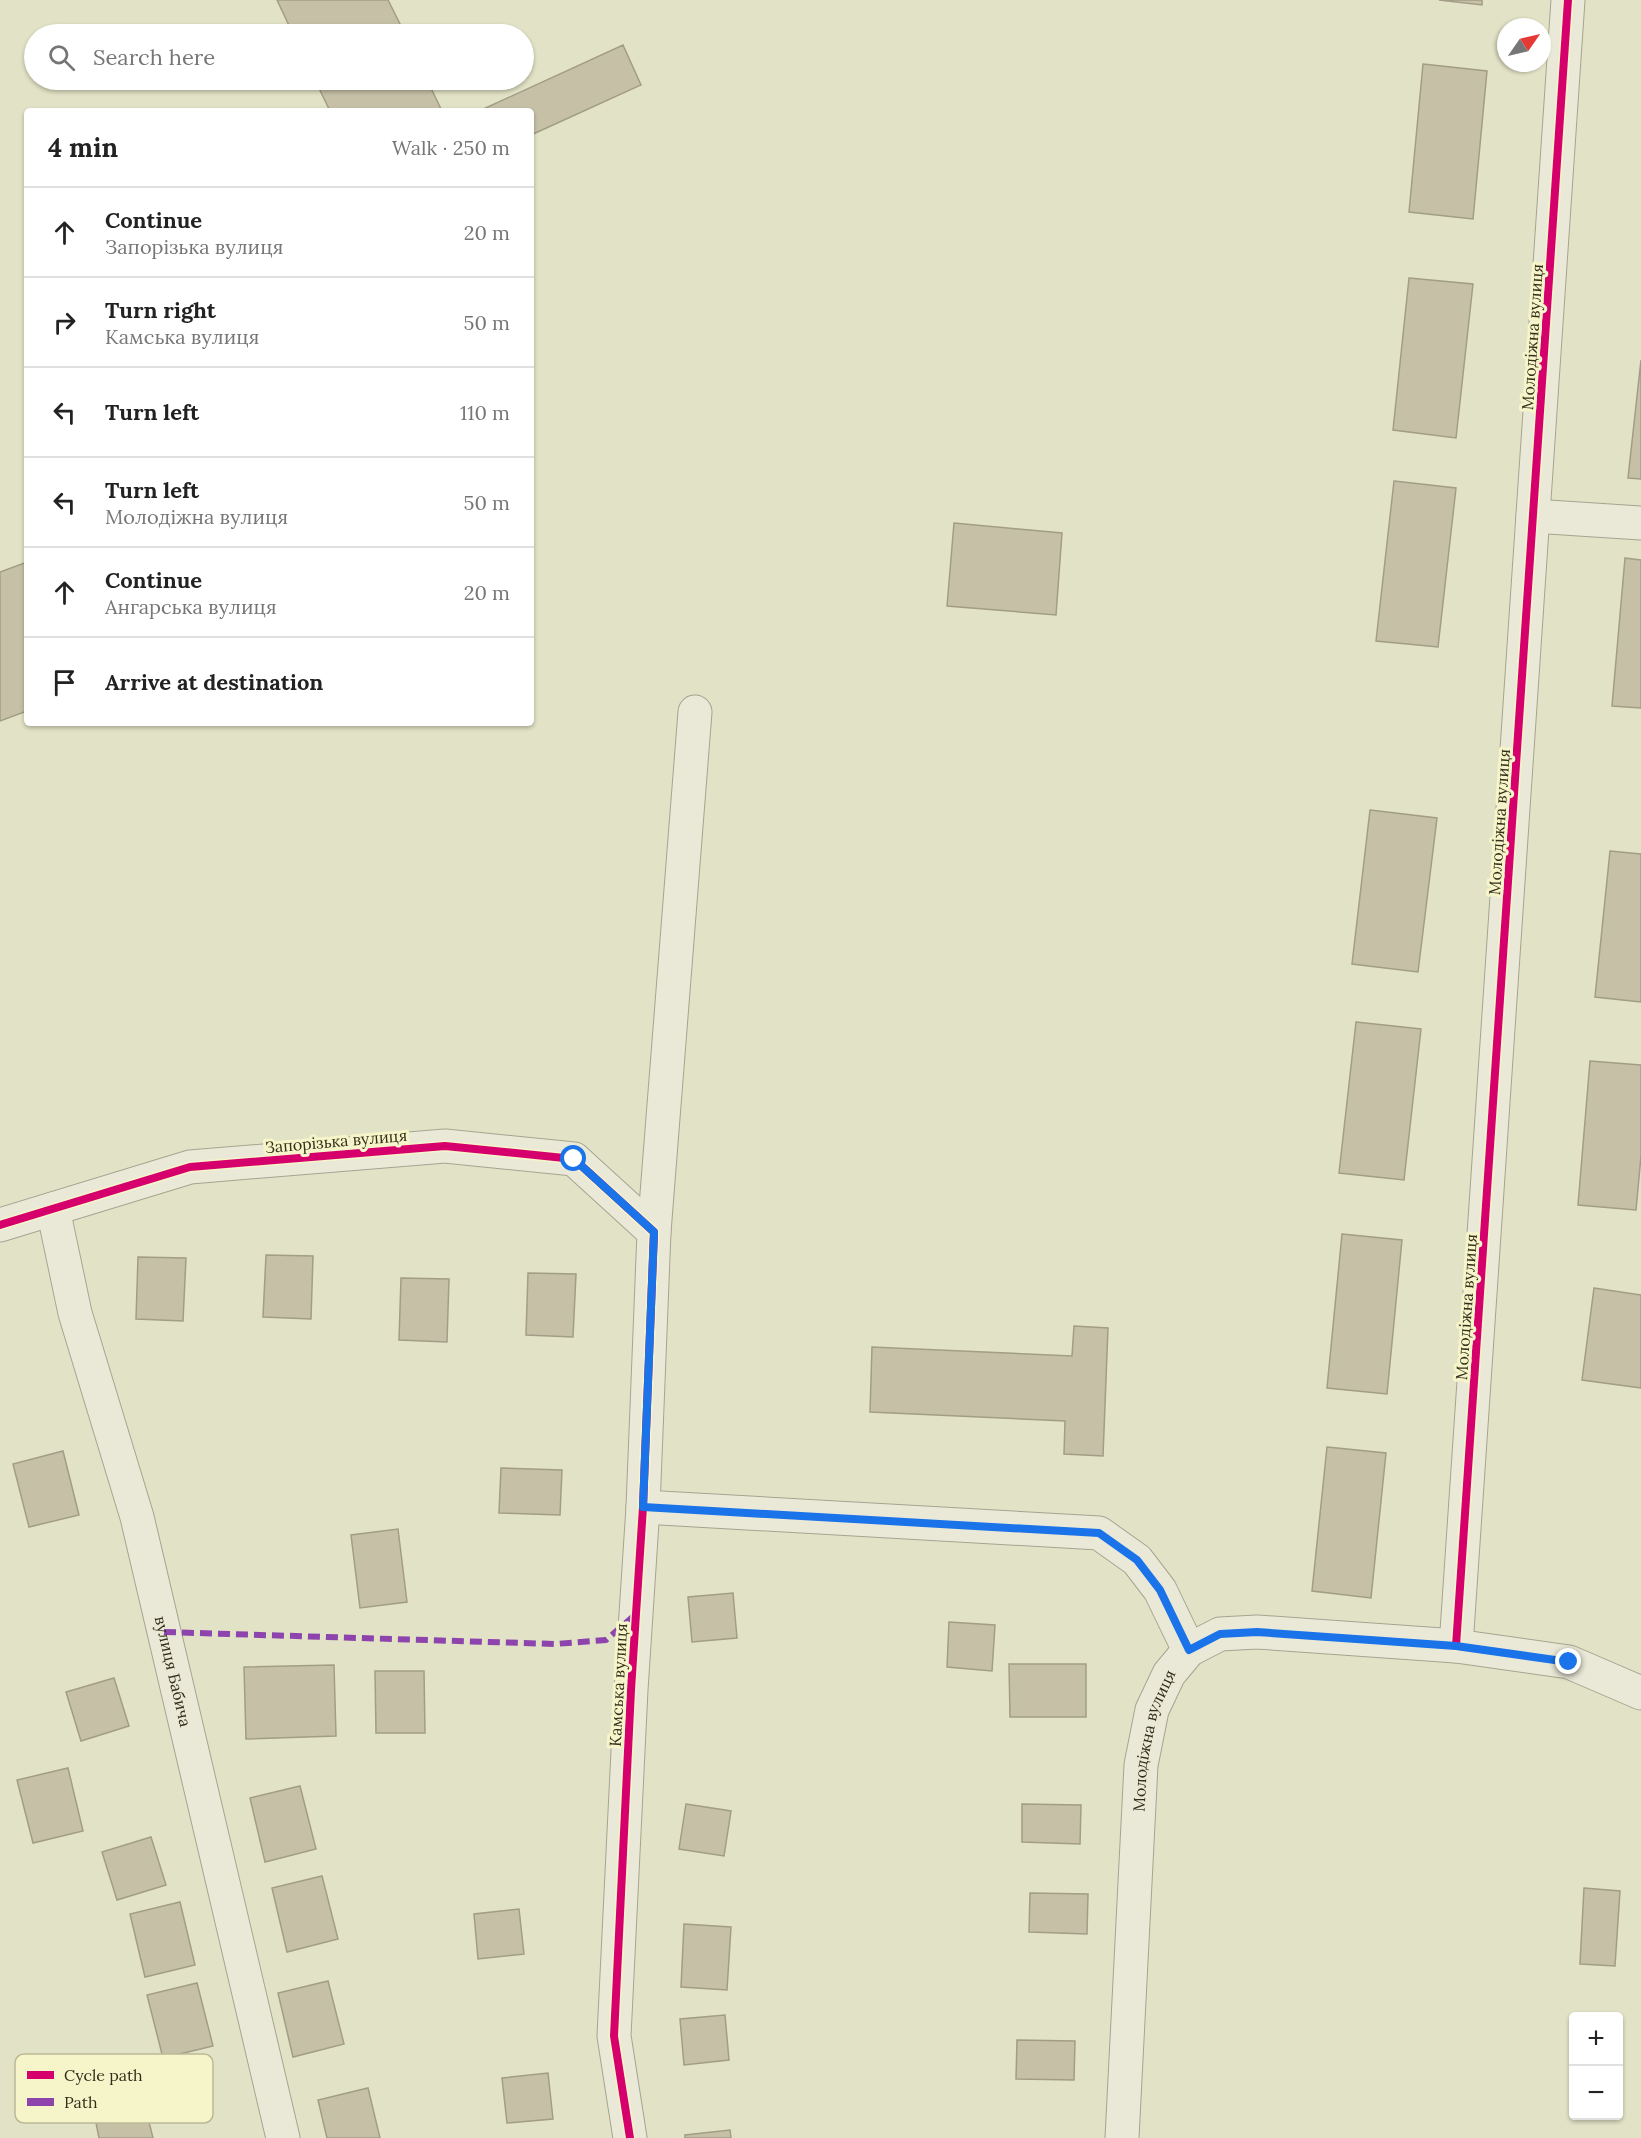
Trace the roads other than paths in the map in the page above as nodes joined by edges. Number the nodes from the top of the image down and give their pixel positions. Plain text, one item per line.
1 (1568, 0) edge
2 (1533, 516) junction
3 (1641, 524) edge
4 (695, 712) dead end
5 (53, 1209) junction
6 (0, 1225) edge
7 (654, 1232) junction
8 (643, 1507) junction
9 (1456, 1646) junction
10 (1189, 1650) junction
11 (1641, 1694) edge
12 (283, 2138) edge
13 (630, 2138) edge
14 (1122, 2138) edge

1 - 2 street, Молодіжна вулиця
2 - 3 street
2 - 9 street, Молодіжна вулиця
4 - 7 street, Камська вулиця
5 - 6 street, Запорізька вулиця
5 - 7 street, Запорізька вулиця
5 - 12 street, вулиця Бабича
7 - 8 street, Камська вулиця
8 - 10 street
8 - 13 street, Камська вулиця
9 - 10 street, Молодіжна вулиця
9 - 11 street
10 - 14 street, Молодіжна вулиця

